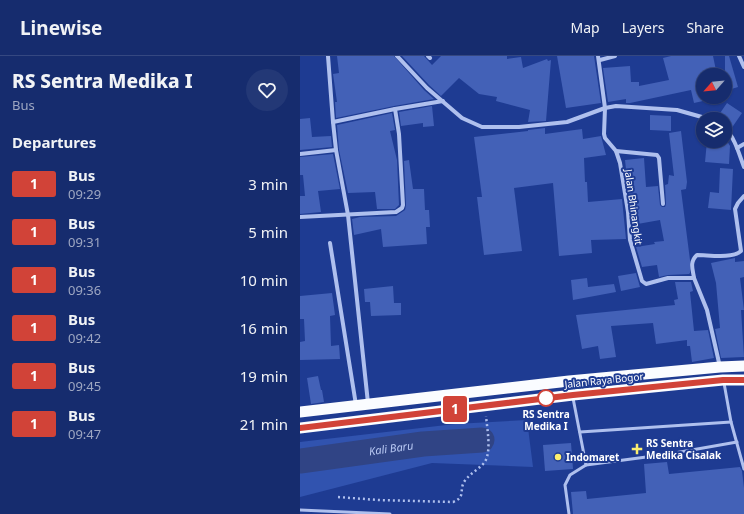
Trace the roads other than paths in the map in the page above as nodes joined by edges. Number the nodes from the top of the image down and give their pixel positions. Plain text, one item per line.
1 (328, 56) edge
2 (397, 56) edge
3 (615, 56) edge
4 (739, 56) edge
5 (599, 58) edge
6 (744, 67) edge
7 (443, 101) junction
8 (605, 108) junction
9 (395, 109) junction
10 (696, 115) edge
11 (333, 122) junction
12 (732, 139) edge
13 (744, 144) edge
14 (737, 148) junction
15 (336, 150) junction
16 (616, 151) junction
17 (300, 154) edge
18 (744, 167) edge
19 (744, 196) edge
20 (664, 204) dead end
21 (348, 215) junction
22 (300, 217) edge
23 (330, 243) dead end
24 (694, 278) junction
25 (720, 366) junction
26 (744, 366) edge
27 (723, 380) junction
28 (744, 380) edge
29 (569, 381) junction
30 (573, 395) junction
31 (368, 404) junction
32 (356, 405) junction
33 (300, 412) edge
34 (731, 422) junction
35 (300, 428) edge
36 (580, 432) junction
37 (737, 442) junction
38 (586, 465) junction
39 (744, 469) edge
40 (300, 510) edge
41 (390, 514) edge
42 (569, 514) edge

1 - 11 street
2 - 7 street
3 - 5 street
4 - 6 street
5 - 8 street, Jalan Bhinangkit
7 - 8 street
7 - 9 street
8 - 10 street
8 - 16 street, Jalan Bhinangkit
9 - 11 street
9 - 21 street
11 - 15 street
12 - 14 street
13 - 14 street
14 - 18 street
15 - 17 street
15 - 21 street
16 - 20 street
16 - 24 street, Jalan Bhinangkit
19 - 24 street
21 - 22 street
21 - 31 street
23 - 32 street
24 - 25 street
25 - 26 highway, Jalan Raya Bogor
25 - 27 lane
25 - 29 highway, Jalan Raya Bogor
27 - 28 highway, Jalan Raya Bogor
27 - 30 highway, Jalan Raya Bogor
27 - 34 lane
29 - 30 lane
29 - 31 highway, Jalan Raya Bogor
30 - 35 highway, Jalan Raya Bogor
30 - 36 lane
31 - 32 highway, Jalan Raya Bogor
32 - 33 highway, Jalan Raya Bogor
34 - 36 lane
34 - 37 lane
36 - 38 lane
37 - 38 lane
37 - 39 lane
38 - 42 lane
40 - 41 lane

